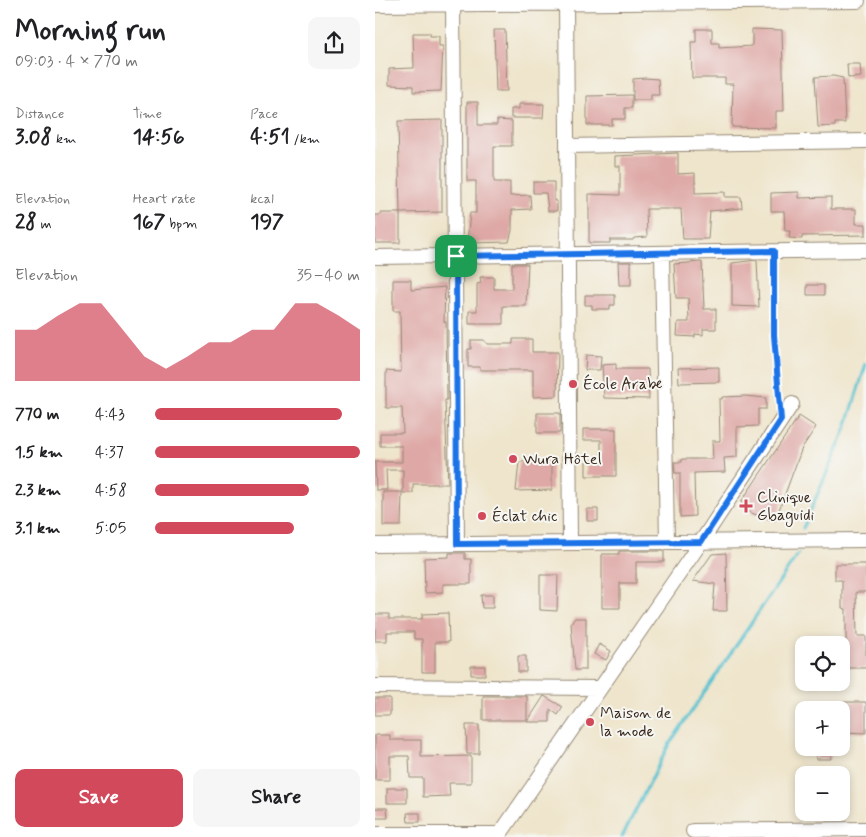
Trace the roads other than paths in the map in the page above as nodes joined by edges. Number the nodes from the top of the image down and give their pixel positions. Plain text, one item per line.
1 (857, 1) edge
2 (566, 2) edge
3 (453, 3) edge
4 (375, 5) edge
5 (866, 141) edge
6 (567, 146) junction
7 (866, 250) edge
8 (662, 253) junction
9 (568, 254) junction
10 (456, 256) junction
11 (375, 257) edge
12 (786, 403) road end
13 (866, 540) edge
14 (667, 542) junction
15 (701, 542) junction
16 (570, 543) junction
17 (457, 544) junction
18 (375, 546) edge
19 (375, 686) edge
20 (601, 688) junction
21 (866, 829) edge
22 (693, 831) dead end
23 (375, 834) edge
24 (776, 834) edge
25 (499, 836) edge

1 - 2 street
2 - 3 street
2 - 6 street
3 - 4 street
3 - 10 street
5 - 6 street
6 - 9 street
7 - 8 street
8 - 9 street
8 - 14 street
9 - 10 street
9 - 16 street
10 - 11 street
10 - 17 street
12 - 15 street
13 - 15 street
14 - 15 street
14 - 16 street
15 - 20 street
16 - 17 street
17 - 18 street
19 - 20 street
20 - 25 street
21 - 24 street
22 - 24 street
23 - 25 street

